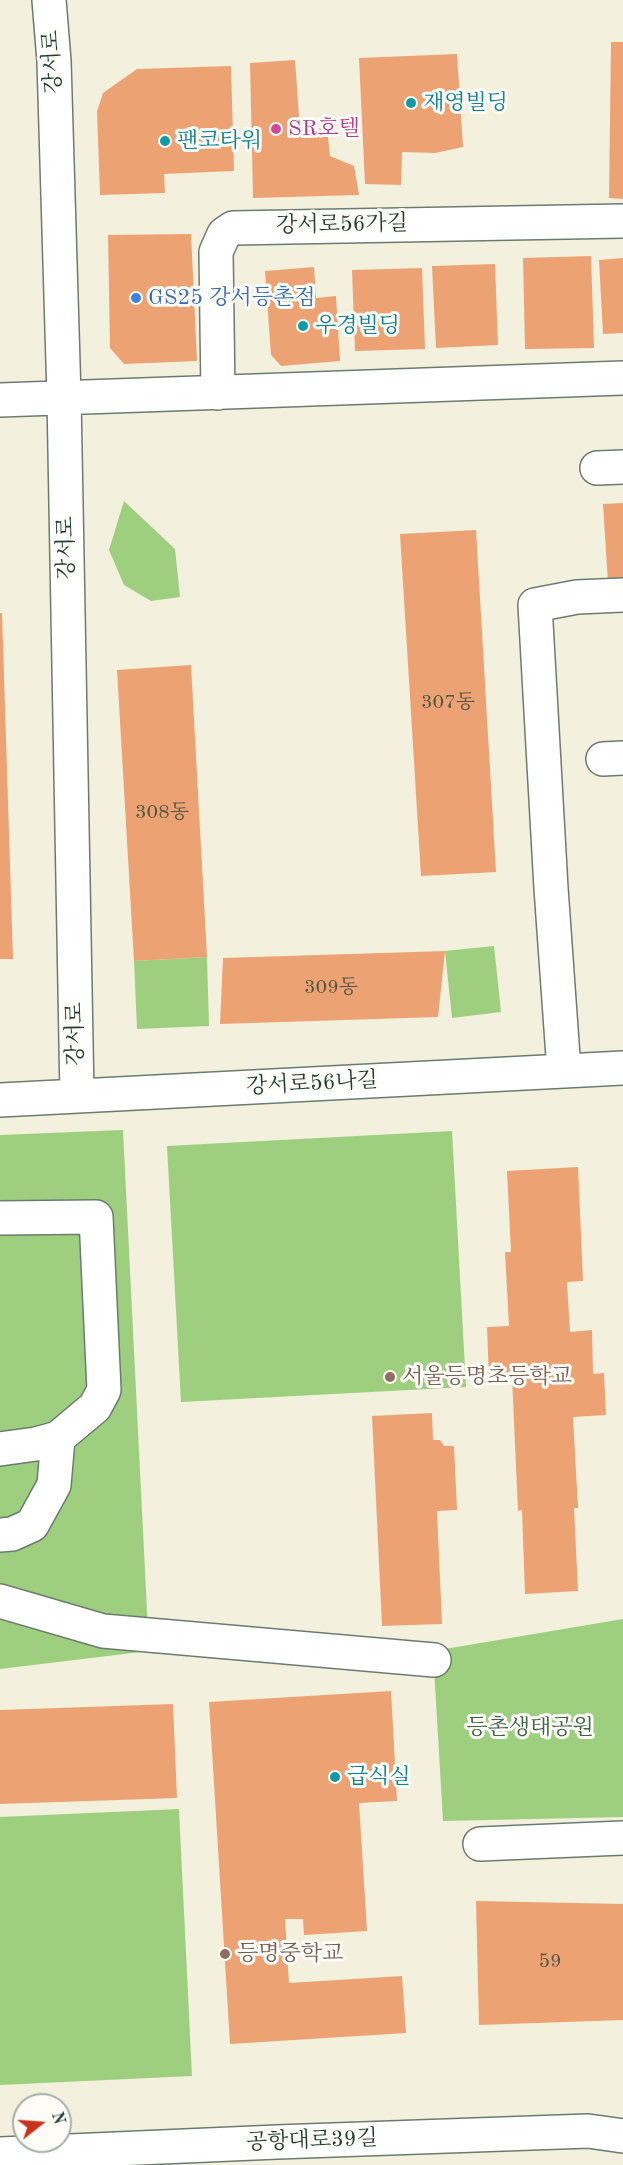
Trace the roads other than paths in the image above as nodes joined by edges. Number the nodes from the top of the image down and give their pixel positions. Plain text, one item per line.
1 (49, 0) edge
2 (623, 221) edge
3 (623, 378) edge
4 (218, 393) junction
5 (64, 397) junction
6 (0, 400) edge
7 (623, 595) edge
8 (623, 1068) edge
9 (564, 1071) junction
10 (77, 1096) junction
11 (0, 1100) edge
12 (0, 1218) edge
13 (58, 1438) junction
14 (0, 1449) edge
15 (0, 1535) edge
16 (0, 1601) edge
17 (434, 1660) dead end
18 (623, 1838) edge
19 (480, 1844) dead end
20 (623, 2136) edge
21 (275, 2153) edge
22 (0, 2154) edge

1 - 5 street, 강서로
2 - 4 street, 강서로56가길
3 - 4 street
4 - 5 street
5 - 6 street
5 - 10 street, 강서로
7 - 9 street
8 - 9 street, 강서로56나길
9 - 10 street, 강서로56나길
10 - 11 street, 강서로56나길
12 - 13 street
13 - 14 street
13 - 15 street
16 - 17 street
18 - 19 street
20 - 21 street, 공항대로39길
21 - 22 street, 공항대로39길

